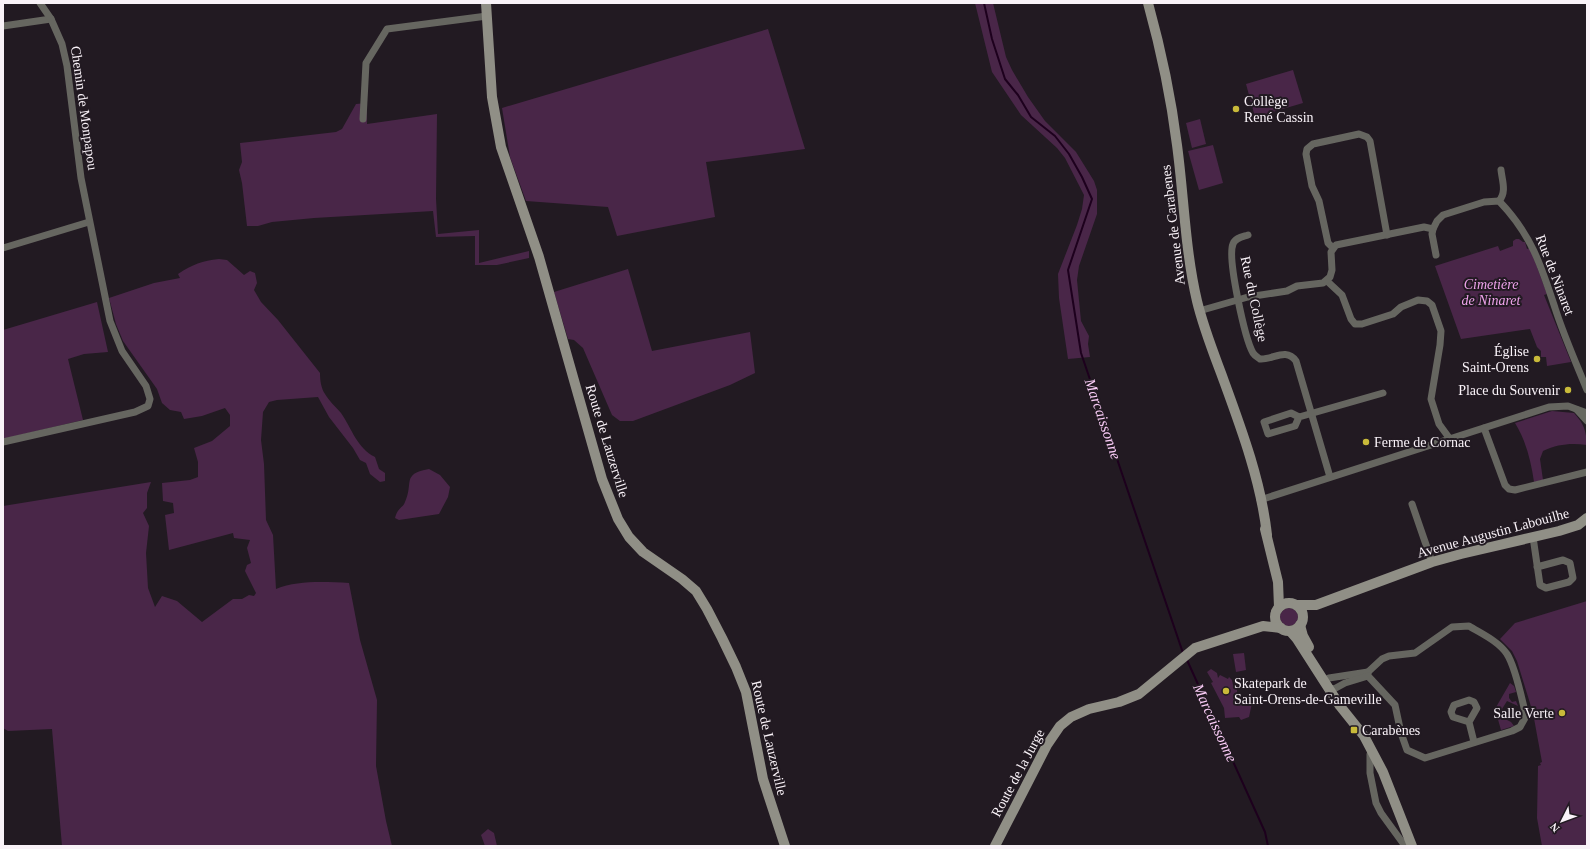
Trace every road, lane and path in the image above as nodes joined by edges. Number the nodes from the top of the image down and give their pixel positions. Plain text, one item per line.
1 (40, 3) edge
2 (486, 3) edge
3 (1148, 3) edge
4 (487, 16) junction
5 (51, 19) junction
6 (3, 26) edge
7 (363, 119) dead end
8 (1501, 170) dead end
9 (1499, 200) junction
10 (89, 222) junction
11 (1433, 229) junction
12 (1248, 235) dead end
13 (1387, 235) junction
14 (3, 248) edge
15 (1333, 248) junction
16 (1436, 255) dead end
17 (1327, 281) junction
18 (1238, 300) junction
19 (1200, 311) junction
20 (1587, 390) edge
21 (1383, 393) dead end
22 (1575, 408) junction
23 (1587, 413) edge
24 (1312, 414) junction
25 (1299, 418) dead end
26 (1587, 421) edge
27 (1484, 428) junction
28 (1243, 438) junction
29 (1450, 439) junction
30 (3, 442) edge
31 (1587, 472) edge
32 (1330, 477) junction
33 (1260, 500) junction
34 (1412, 504) dead end
35 (1587, 518) edge
36 (1267, 535) junction
37 (1532, 537) junction
38 (1432, 562) junction
39 (1537, 567) junction
40 (1278, 582) junction
41 (1295, 604) junction
42 (1316, 605) junction
43 (1277, 611) junction
44 (1302, 622) junction
45 (1263, 626) junction
46 (1285, 629) junction
47 (1368, 674) junction
48 (1331, 685) junction
49 (1468, 722) dead end
50 (1474, 742) junction
51 (1373, 753) junction
52 (785, 846) edge
53 (995, 846) edge
54 (1405, 846) edge
55 (1412, 846) edge

1 - 5 street, Chemin de Monpapou
2 - 4 street, Route de Lauzerville
3 - 19 street, Avenue de Carabenes
4 - 7 street
4 - 52 street, Route de Lauzerville
5 - 6 street
5 - 10 street, Chemin de Monpapou
8 - 9 street
9 - 11 street
9 - 20 street, Rue de Ninaret
10 - 14 street
10 - 30 street, Chemin de Monpapou
11 - 13 street
11 - 16 street
12 - 18 street, Rue du Collège
13 - 15 street
13 - 15 street
15 - 17 street
17 - 18 street
17 - 29 street
18 - 19 street
18 - 24 street, Rue du Collège
19 - 28 street, Avenue de Carabenes
21 - 24 street
22 - 23 street
22 - 26 street
22 - 27 street
24 - 25 street
24 - 32 street, Rue du Collège
27 - 29 street
27 - 31 street
28 - 33 street, Avenue de Carabenes
28 - 36 street, Avenue de Carabenes
29 - 32 street
32 - 33 street
33 - 36 street, Avenue de Carabenes
34 - 38 street
35 - 37 street, Avenue Augustin Labouilhe
36 - 40 street, Avenue de Carabenes
37 - 38 street, Avenue Augustin Labouilhe
37 - 39 street
38 - 42 street, Avenue Augustin Labouilhe
39 - 39 street
40 - 41 street, Avenue de Carabenes
40 - 43 street, Avenue de Carabenes
41 - 42 street, Avenue Augustin Labouilhe
41 - 43 street
41 - 44 street
42 - 44 street, Avenue Augustin Labouilhe
43 - 45 street, Route de la Jurge
43 - 46 street
44 - 46 street
44 - 48 street
45 - 46 street, Route de la Jurge
45 - 53 street, Route de la Jurge
46 - 48 street
47 - 48 street
47 - 48 street
47 - 50 street
47 - 50 street
48 - 51 street
49 - 50 street
51 - 54 street
51 - 55 street

